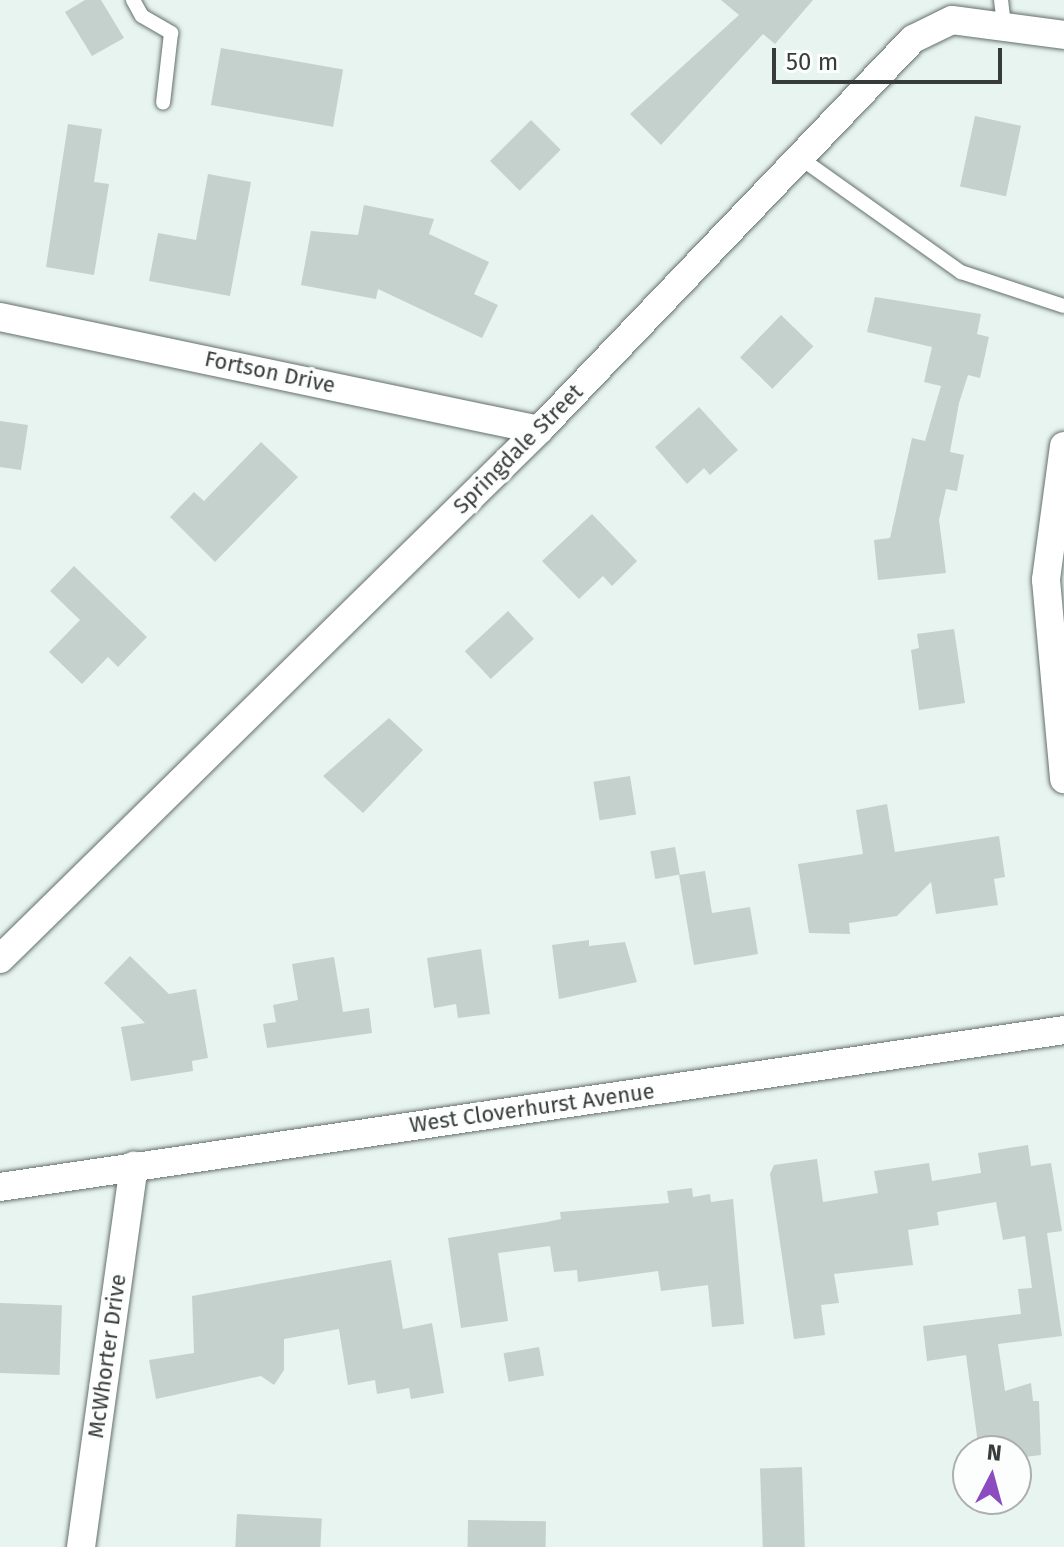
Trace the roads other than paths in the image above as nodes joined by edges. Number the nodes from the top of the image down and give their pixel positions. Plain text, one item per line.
1 (133, 0) edge
2 (1002, 12) edge
3 (1064, 35) edge
4 (163, 103) dead end
5 (799, 157) junction
6 (1064, 306) edge
7 (0, 317) edge
8 (539, 430) junction
9 (1064, 446) edge
10 (1064, 779) edge
11 (0, 959) edge
12 (1064, 1030) edge
13 (134, 1166) junction
14 (0, 1187) edge
15 (81, 1547) edge

1 - 4 lane
2 - 3 street, Springdale Street
2 - 5 street, Springdale Street
5 - 6 lane
5 - 8 street, Springdale Street
7 - 8 street, Fortson Drive
8 - 11 street, Springdale Street
9 - 10 street
12 - 13 street, West Cloverhurst Avenue
13 - 14 street, West Cloverhurst Avenue
13 - 15 street, McWhorter Drive

